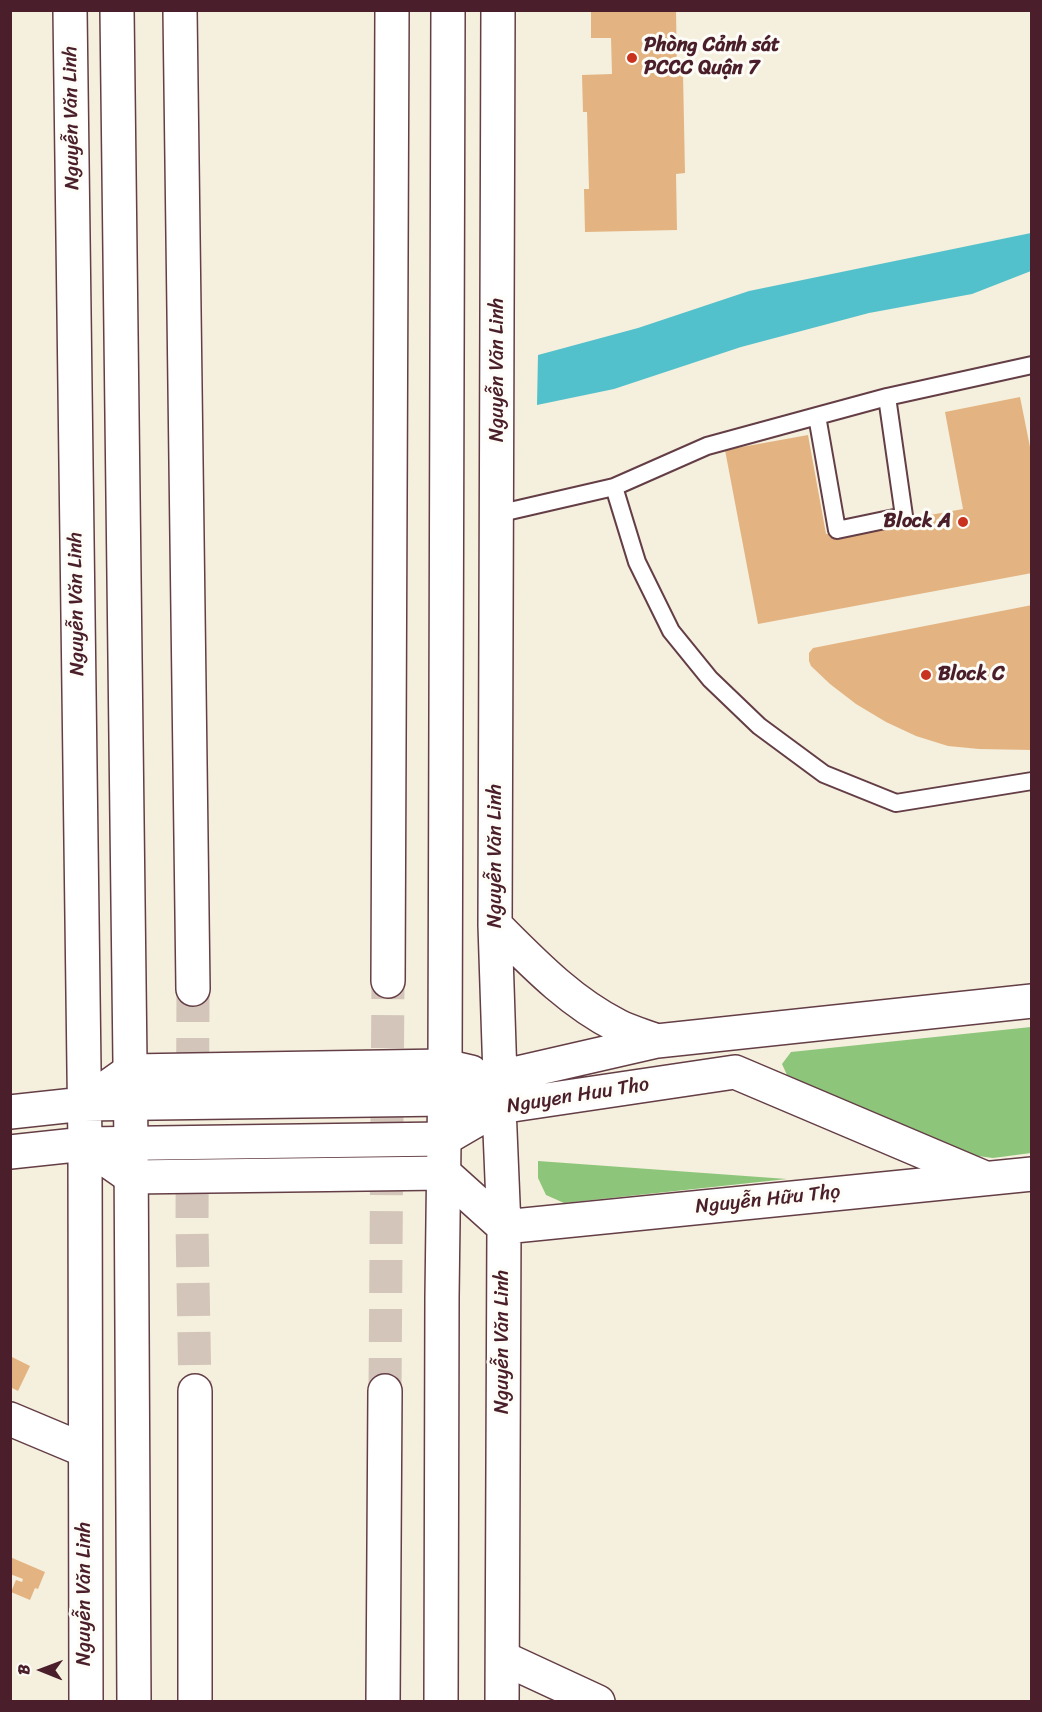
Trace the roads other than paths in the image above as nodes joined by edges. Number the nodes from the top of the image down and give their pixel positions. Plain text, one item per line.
1 (70, 10) edge
2 (117, 10) edge
3 (180, 10) edge
4 (392, 10) edge
5 (448, 10) edge
6 (498, 10) edge
7 (1032, 365) edge
8 (887, 397) junction
9 (817, 416) junction
10 (614, 487) junction
11 (497, 514) junction
12 (1032, 781) edge
13 (495, 925) junction
14 (388, 981) tunnel mouth
15 (193, 989) tunnel mouth
16 (1032, 1001) edge
17 (657, 1041) junction
18 (445, 1066) junction
19 (130, 1071) junction
20 (499, 1092) junction
21 (445, 1099) junction
22 (130, 1103) junction
23 (84, 1104) junction
24 (10, 1112) edge
25 (444, 1139) junction
26 (131, 1143) junction
27 (85, 1144) junction
28 (10, 1152) edge
29 (444, 1173) junction
30 (1032, 1174) edge
31 (131, 1177) junction
32 (985, 1178) junction
33 (504, 1227) junction
34 (195, 1391) tunnel mouth
35 (385, 1391) tunnel mouth
36 (10, 1419) edge
37 (84, 1450) junction
38 (503, 1658) junction
39 (86, 1701) edge
40 (134, 1701) edge
41 (195, 1701) edge
42 (383, 1701) edge
43 (441, 1701) edge
44 (502, 1701) edge
45 (598, 1701) edge

1 - 23 main road, Nguyễn Văn Linh
2 - 19 main road
3 - 15 main road
4 - 14 main road
5 - 18 main road
6 - 11 main road, Nguyễn Văn Linh
7 - 8 lane
8 - 9 lane
8 - 9 lane
9 - 10 lane
10 - 11 lane
10 - 12 lane
11 - 13 main road, Nguyễn Văn Linh
13 - 17 main road
13 - 20 main road, Nguyễn Văn Linh
16 - 17 main road, Nguyen Huu Tho
17 - 20 main road, Nguyen Huu Tho
18 - 19 main road, Nguyen Huu Tho
18 - 20 main road, Nguyen Huu Tho
18 - 21 main road
19 - 22 main road
19 - 23 main road, Nguyen Huu Tho
20 - 21 main road, Nguyen Huu Tho
20 - 25 main road, Nguyen Huu Tho
20 - 32 main road, Nguyen Huu Tho
20 - 33 main road, Nguyễn Văn Linh
21 - 22 main road, Nguyen Huu Tho
21 - 25 main road
22 - 23 main road, Nguyen Huu Tho
22 - 26 main road
23 - 24 main road, Nguyen Huu Tho
23 - 27 main road, Nguyễn Văn Linh
25 - 26 main road, Nguyen Huu Tho
25 - 29 main road
26 - 27 main road, Nguyen Huu Tho
26 - 31 main road
27 - 28 main road, Nguyen Huu Tho
27 - 31 main road
27 - 37 main road, Nguyễn Văn Linh
29 - 31 main road
29 - 33 main road
29 - 43 main road
30 - 32 main road, Nguyễn Hữu Thọ
31 - 40 main road
32 - 33 main road, Nguyễn Hữu Thọ
33 - 38 main road, Nguyễn Văn Linh
34 - 41 main road
35 - 42 main road
36 - 37 main road
37 - 39 main road, Nguyễn Văn Linh
38 - 44 main road, Nguyễn Văn Linh
38 - 45 main road

